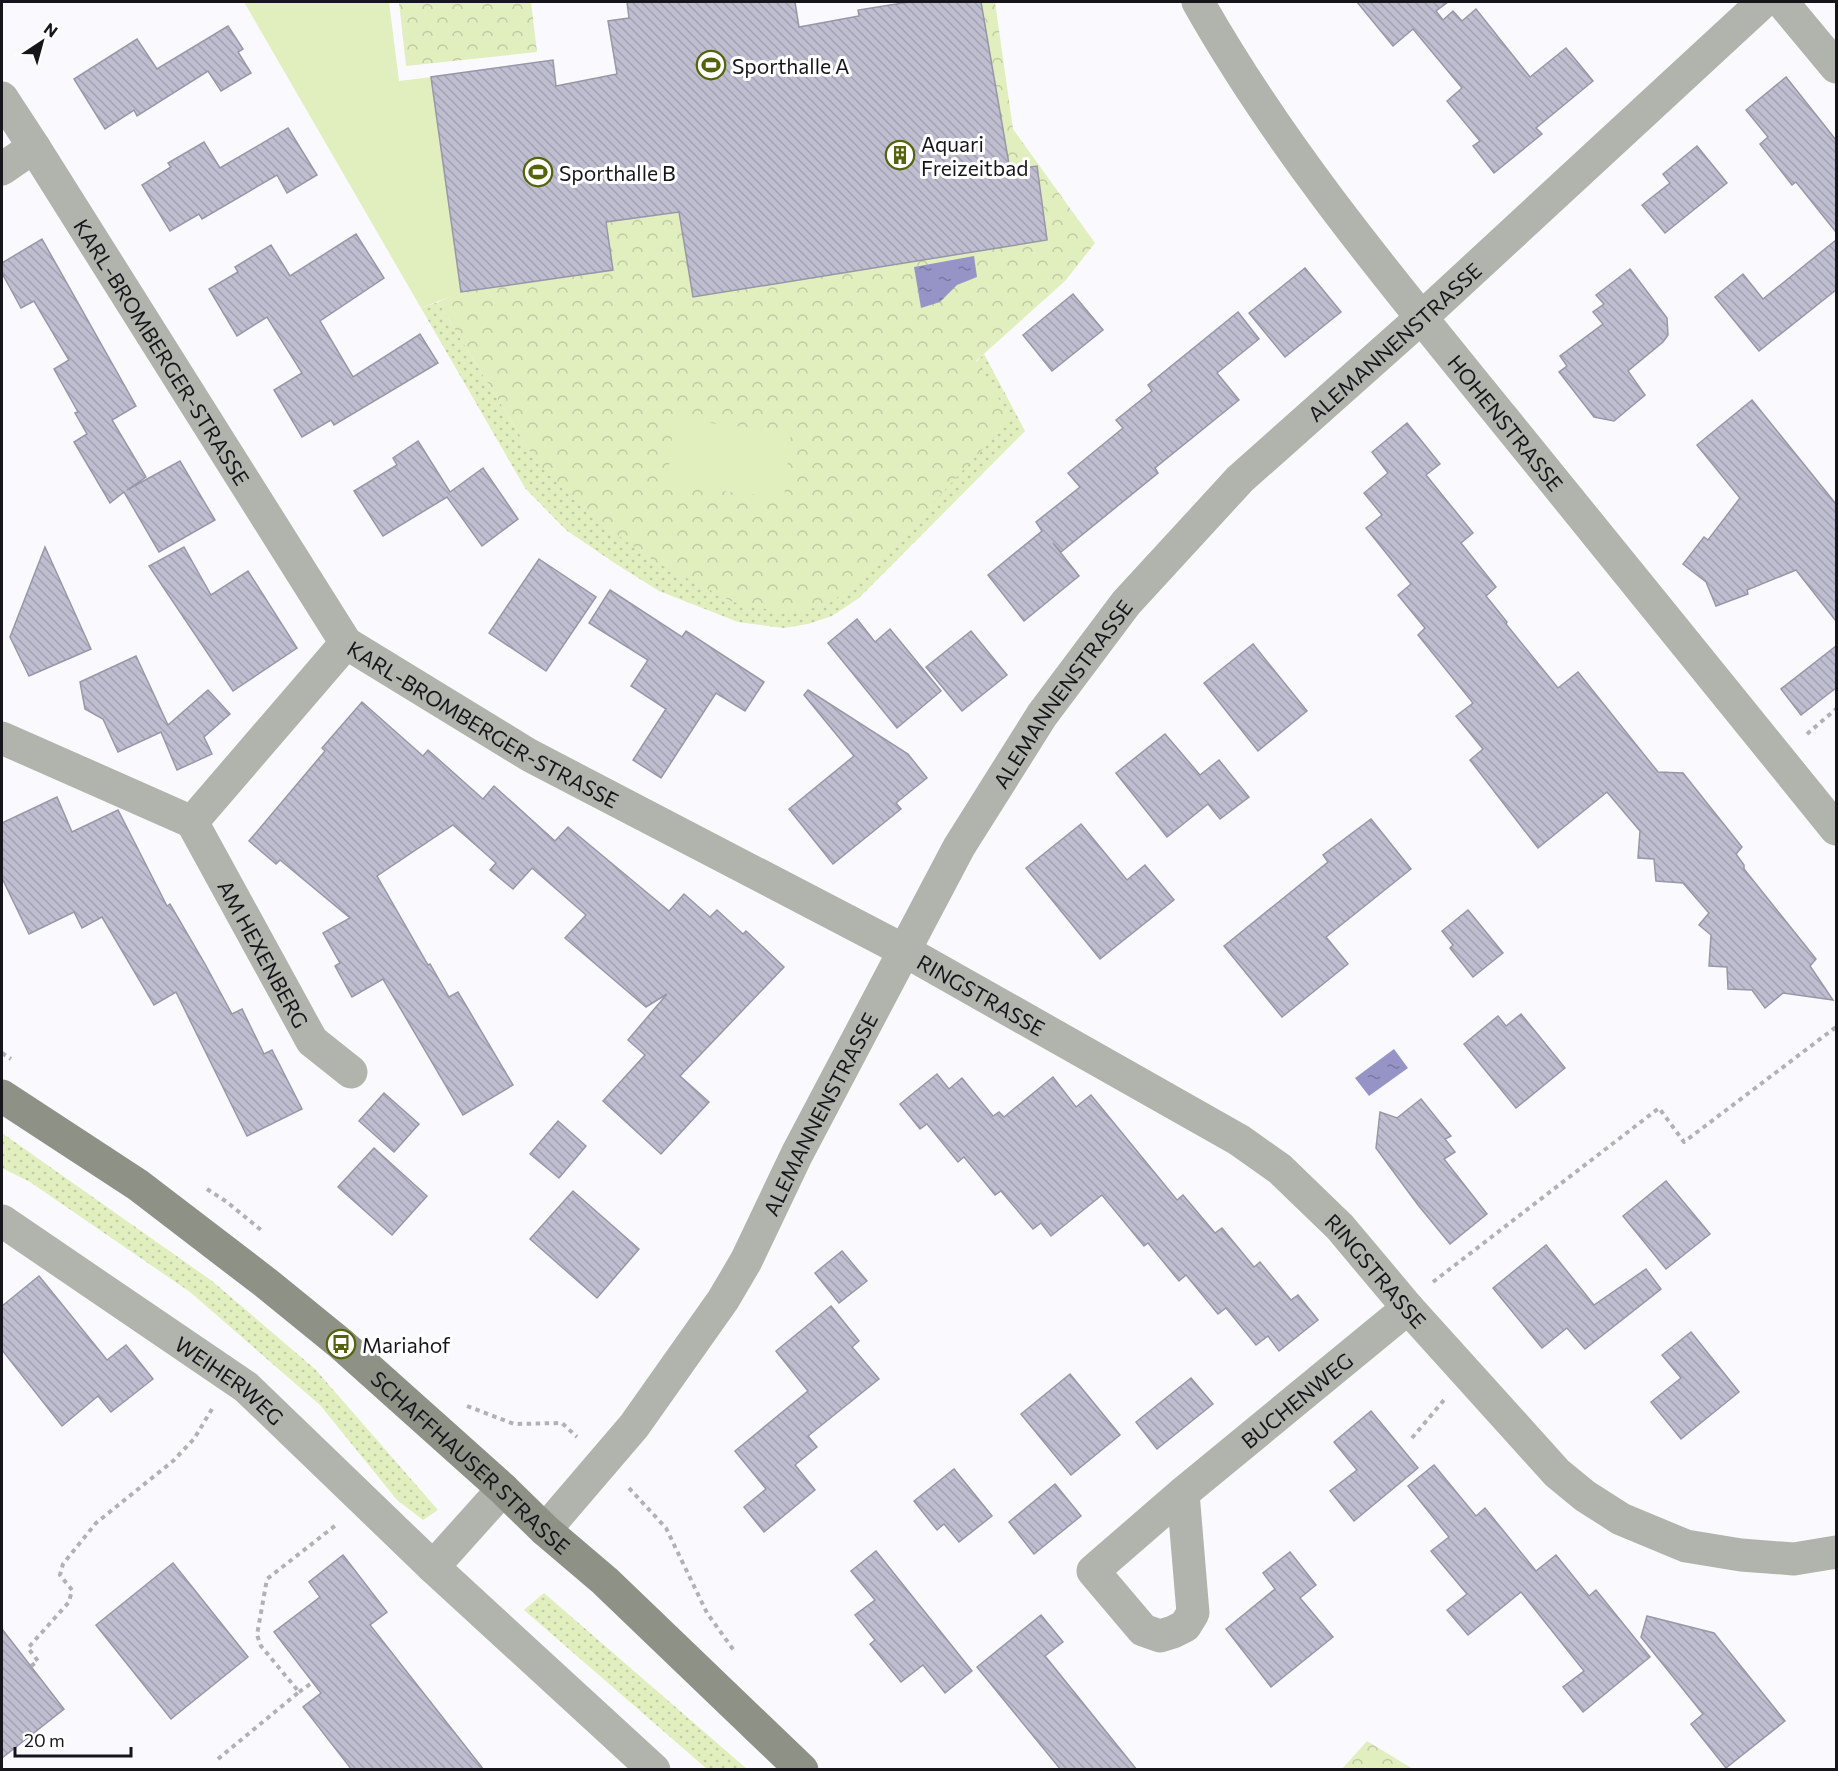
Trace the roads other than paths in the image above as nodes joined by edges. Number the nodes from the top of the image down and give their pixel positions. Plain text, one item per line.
1 (1198, 2) edge
2 (1763, 2) edge
3 (1782, 2) edge
4 (1836, 67) edge
5 (2, 98) edge
6 (34, 147) junction
7 (2, 169) edge
8 (1421, 318) junction
9 (346, 643) junction
10 (2, 738) edge
11 (192, 822) junction
12 (1836, 829) edge
13 (905, 951) junction
14 (351, 1072) dead end
15 (2, 1096) edge
16 (2, 1221) edge
17 (1408, 1308) junction
18 (503, 1489) junction
19 (1183, 1493) dead end
20 (545, 1530) junction
21 (1836, 1552) edge
22 (433, 1567) junction
23 (654, 1770) edge
24 (802, 1770) edge

1 - 8 street, HOHENSTRASSE
2 - 8 street, ALEMANNENSTRASSE
3 - 4 street
5 - 6 street, KARL-BROMBERGER-STRASSE
6 - 7 street
6 - 9 street, KARL-BROMBERGER-STRASSE
8 - 12 street, HOHENSTRASSE
8 - 13 street, ALEMANNENSTRASSE
9 - 11 street
9 - 13 street, KARL-BROMBERGER-STRASSE
10 - 11 street
11 - 14 street, AM HEXENBERG
13 - 17 street, RINGSTRASSE
13 - 20 street, ALEMANNENSTRASSE
15 - 18 main road, SCHAFFHAUSER STRASSE
16 - 22 street, WEIHERWEG
17 - 19 street, BUCHENWEG
17 - 21 street, RINGSTRASSE
18 - 20 main road, SCHAFFHAUSER STRASSE
18 - 22 street
20 - 24 main road, SCHAFFHAUSER STRASSE
22 - 23 street, WEIHERWEG

